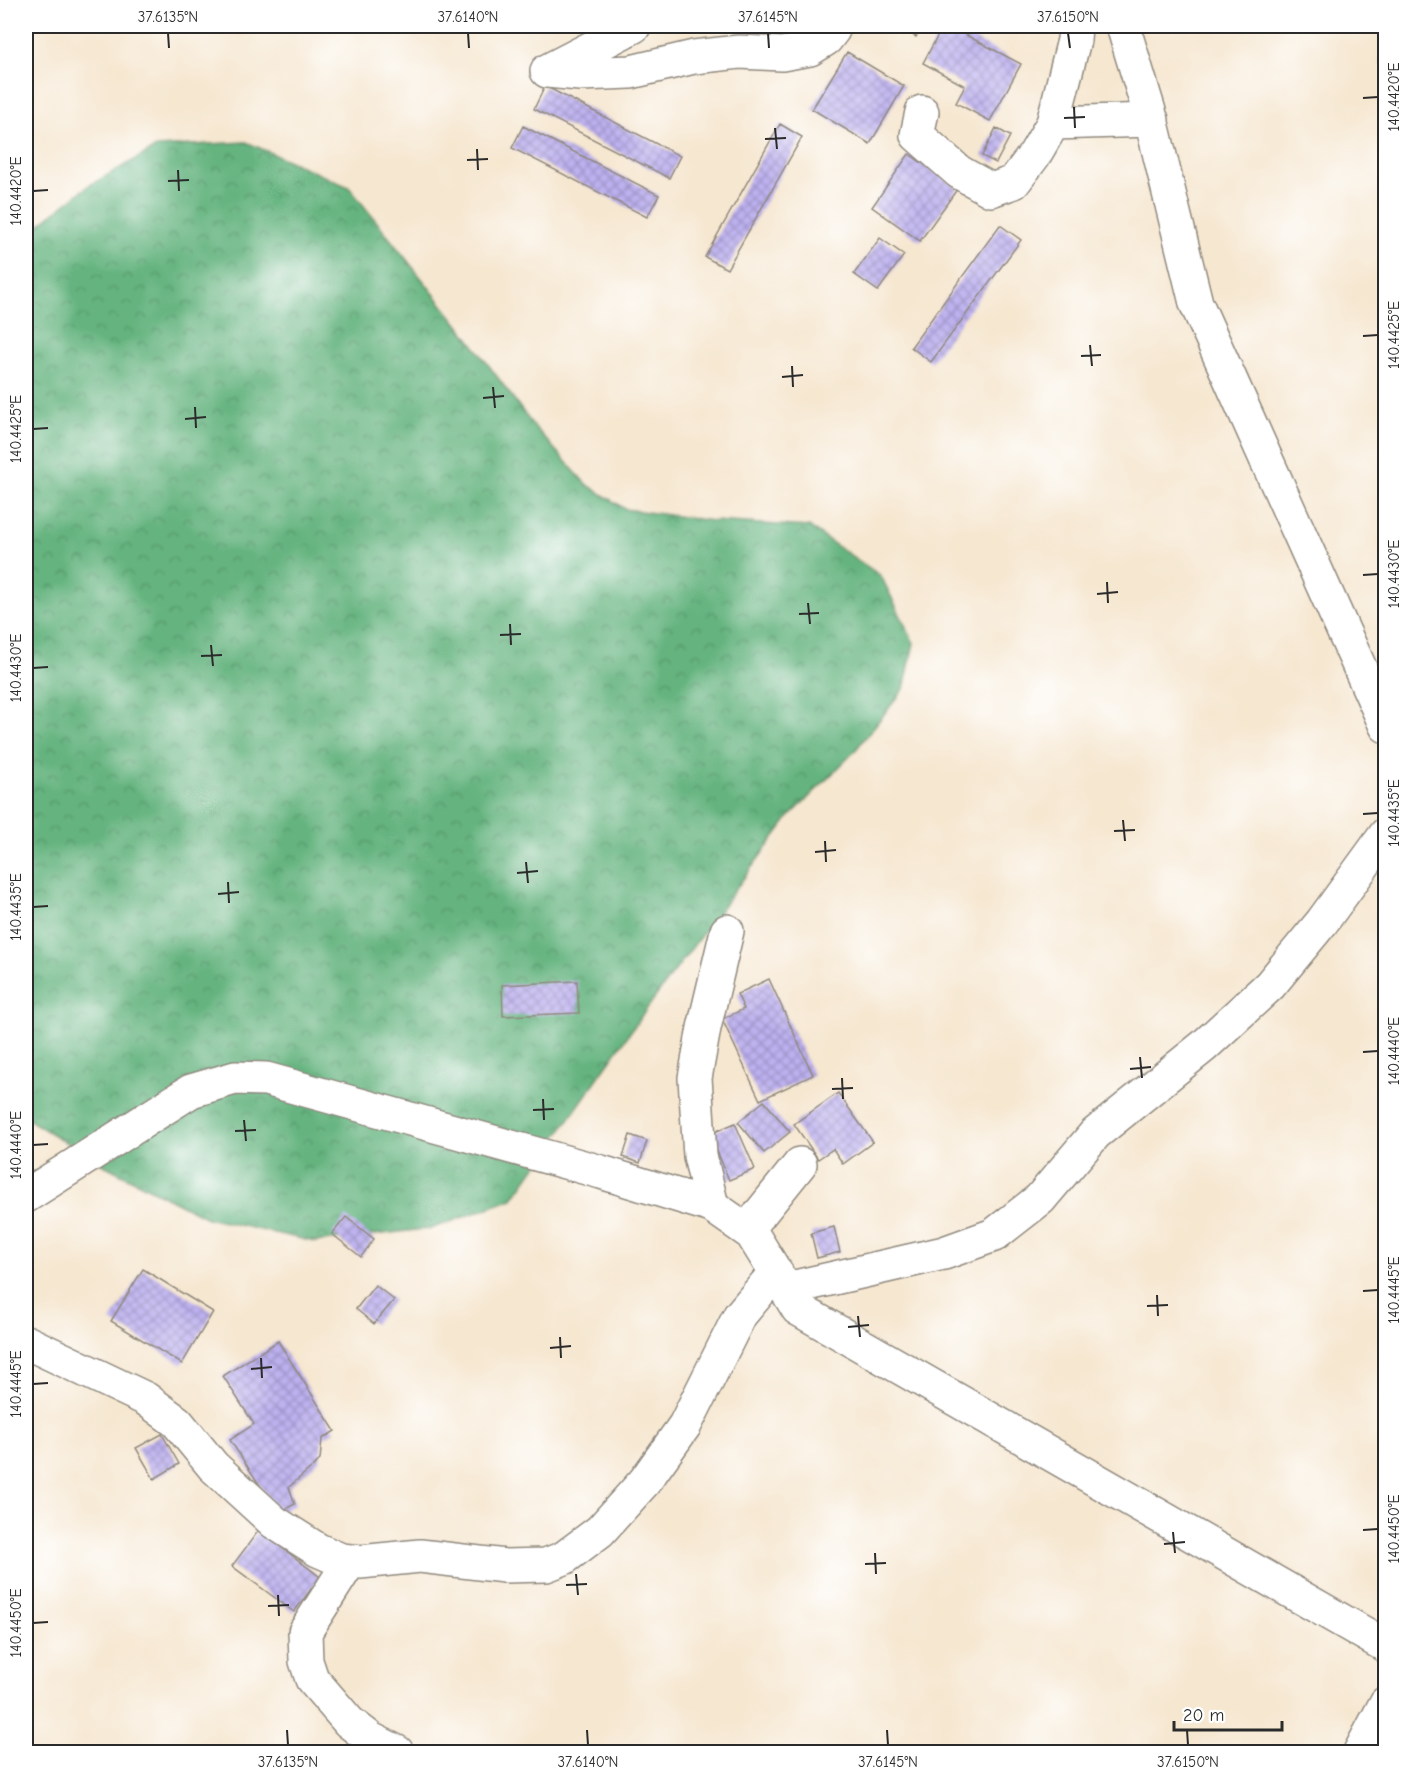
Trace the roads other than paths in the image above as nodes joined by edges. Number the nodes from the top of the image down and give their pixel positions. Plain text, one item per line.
1 (634, 26) edge
2 (833, 26) edge
3 (1076, 26) edge
4 (1123, 26) edge
5 (922, 112) dead end
6 (1152, 120) junction
7 (1053, 123) junction
8 (1386, 726) edge
9 (1386, 834) edge
10 (727, 931) dead end
11 (800, 1164) dead end
12 (26, 1196) edge
13 (712, 1206) junction
14 (747, 1230) junction
15 (781, 1281) junction
16 (26, 1342) edge
17 (350, 1561) junction
18 (1386, 1646) edge
19 (1386, 1703) edge
20 (397, 1752) edge
21 (1360, 1752) edge

1 - 2 street
3 - 7 street
4 - 6 street
5 - 7 street
6 - 7 street
6 - 8 street
9 - 15 street
10 - 13 street
11 - 14 street
12 - 13 street
13 - 14 street
14 - 15 street
15 - 17 street
15 - 18 street
16 - 17 street
17 - 20 street
19 - 21 street

